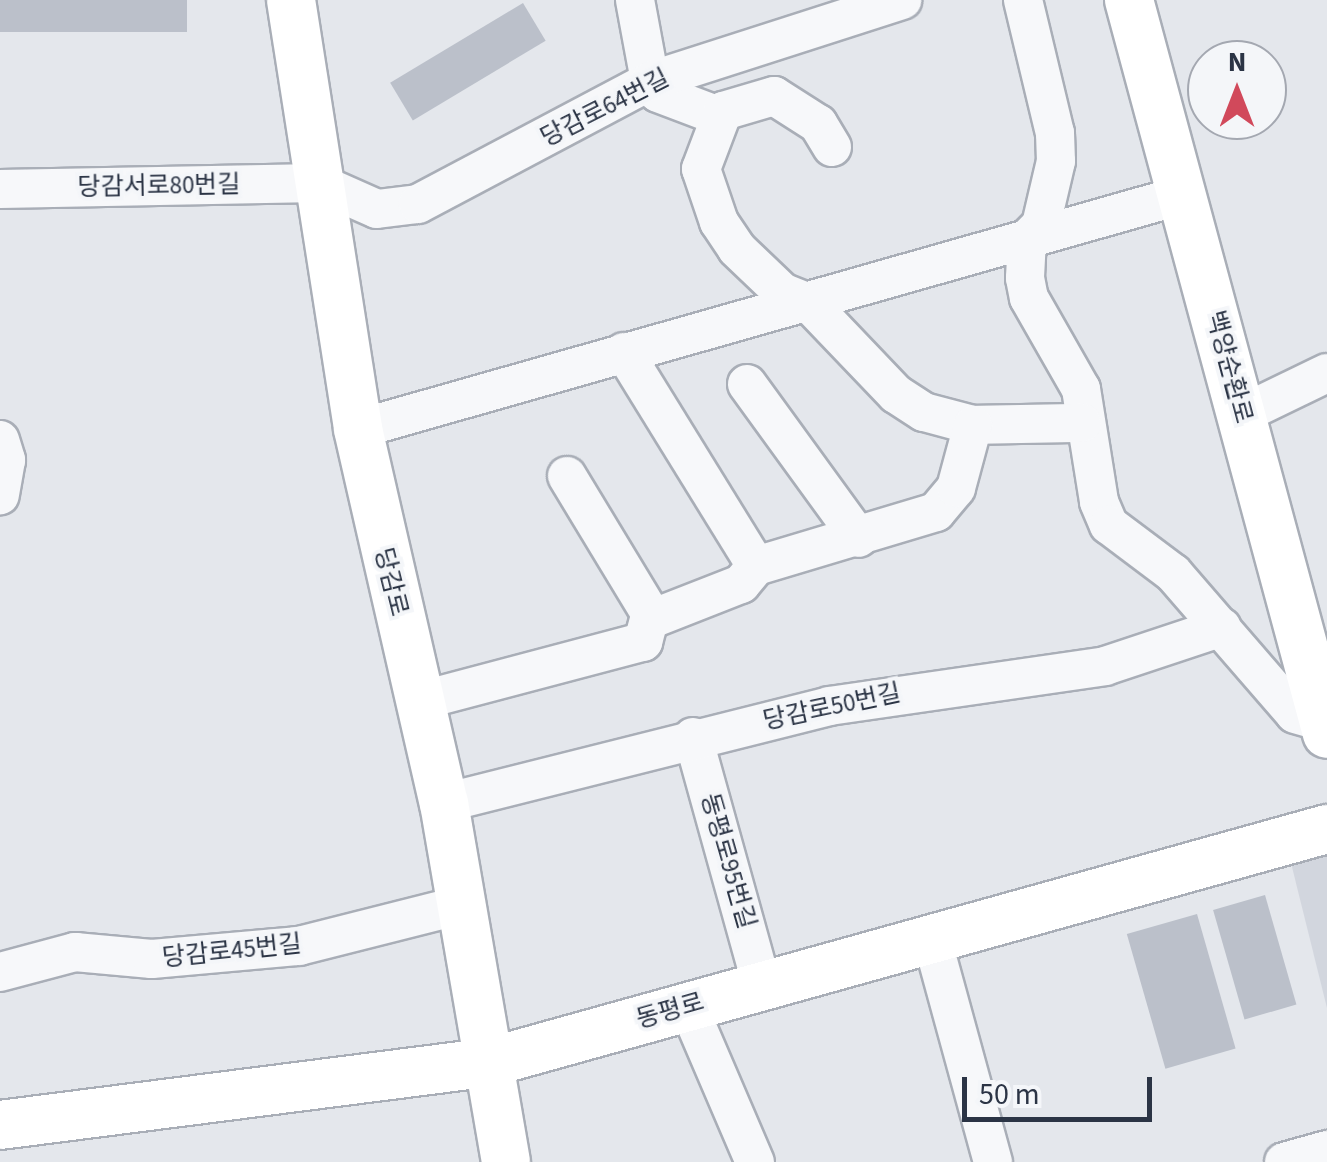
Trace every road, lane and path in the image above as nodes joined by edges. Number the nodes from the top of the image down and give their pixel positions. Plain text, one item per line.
1 (290, 0) edge
2 (635, 0) edge
3 (902, 0) edge
4 (1022, 0) edge
5 (1129, 0) edge
6 (650, 82) junction
7 (719, 116) junction
8 (832, 147) dead end
9 (318, 183) junction
10 (0, 190) edge
11 (1182, 194) junction
12 (1027, 238) junction
13 (809, 304) junction
14 (624, 352) junction
15 (1327, 373) edge
16 (747, 384) dead end
17 (1242, 414) junction
18 (1082, 423) junction
19 (973, 425) junction
20 (358, 429) junction
21 (0, 440) edge
22 (566, 476) dead end
23 (0, 495) edge
24 (858, 538) junction
25 (756, 566) junction
26 (653, 618) junction
27 (1222, 627) junction
28 (420, 701) junction
29 (1325, 728) edge
30 (693, 737) junction
31 (444, 803) junction
32 (1327, 828) edge
33 (462, 905) junction
34 (932, 939) junction
35 (0, 972) edge
36 (762, 985) junction
37 (688, 1006) junction
38 (487, 1063) junction
39 (0, 1125) edge
40 (1327, 1150) edge
41 (506, 1162) edge
42 (755, 1162) edge
43 (993, 1162) edge
44 (1284, 1162) edge

1 - 9 main road, 당감로
2 - 6 street
3 - 6 street, 당감로64번길
4 - 12 street
5 - 11 main road, 백양순환로
6 - 7 street
6 - 9 street, 당감로64번길
7 - 8 street
7 - 13 street
9 - 10 street, 당감서로80번길
9 - 20 main road, 당감로
11 - 12 street
11 - 17 main road, 백양순환로
12 - 13 street
12 - 18 street
13 - 14 street
13 - 19 street
14 - 20 street
14 - 25 street
15 - 17 street
16 - 24 street
17 - 29 main road, 백양순환로
18 - 19 street
18 - 27 street
19 - 24 street
20 - 28 main road, 당감로
21 - 23 street
22 - 26 street
24 - 25 street
25 - 26 street
26 - 28 street
27 - 29 street
27 - 30 street, 당감로50번길
28 - 31 main road, 당감로
30 - 31 street, 당감로50번길
30 - 36 street, 동평로95번길
31 - 33 main road, 당감로
32 - 34 main road, 동평로
33 - 35 street, 당감로45번길
33 - 38 main road, 당감로
34 - 36 main road, 동평로
34 - 43 street
36 - 37 main road, 동평로
37 - 38 main road, 동평로
37 - 42 street
38 - 39 main road, 동평로
38 - 41 main road, 당감로
40 - 44 street

